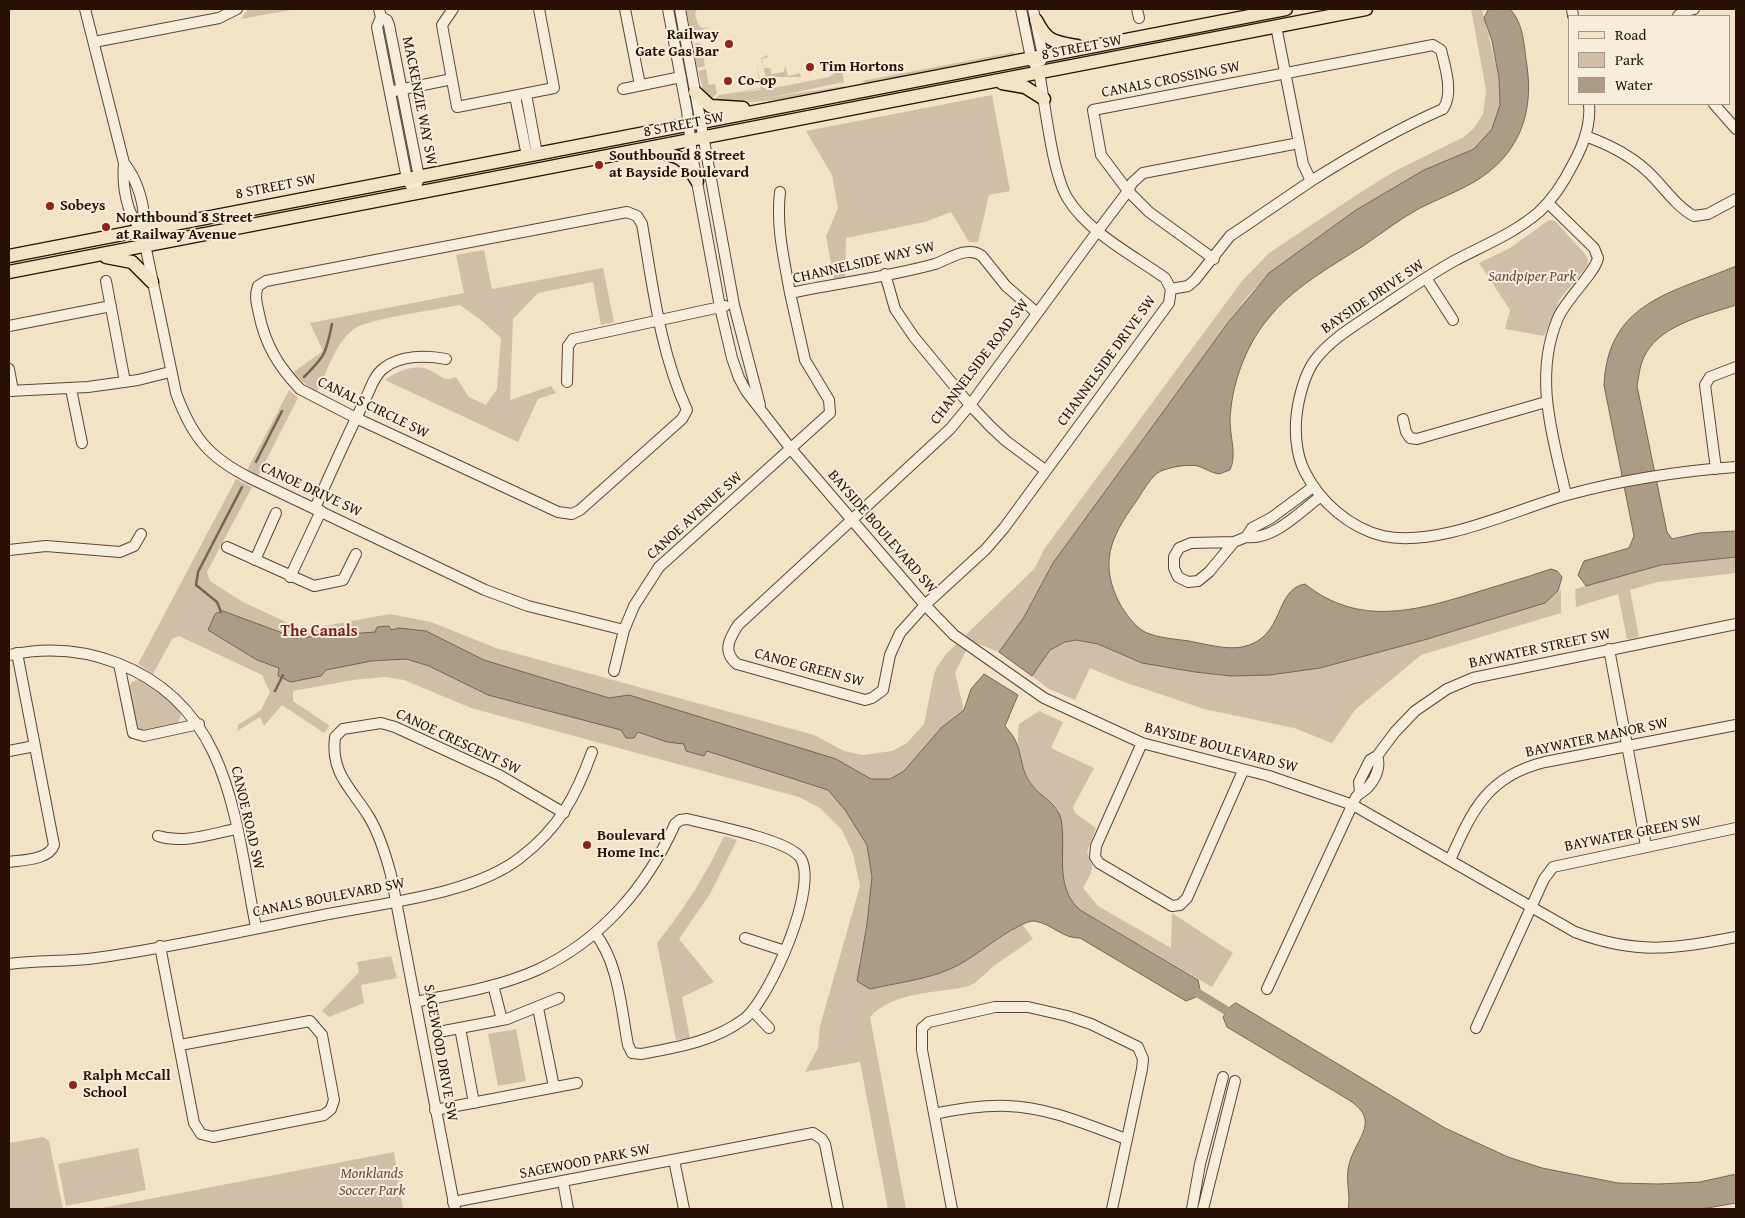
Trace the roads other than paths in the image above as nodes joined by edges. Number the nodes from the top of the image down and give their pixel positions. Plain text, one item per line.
1 (86, 9) edge
2 (238, 9) edge
3 (453, 9) edge
4 (540, 9) edge
5 (626, 9) edge
6 (668, 9) edge
7 (680, 9) edge
8 (1021, 9) edge
9 (1286, 9) edge
10 (1366, 9) edge
11 (1694, 9) edge
12 (380, 13) edge
13 (1034, 14) edge
14 (1679, 15) edge
15 (1276, 26) junction
16 (94, 42) junction
17 (1094, 46) junction
18 (1037, 57) junction
19 (1039, 72) junction
20 (1285, 72) junction
21 (681, 77) junction
22 (452, 79) junction
23 (989, 82) junction
24 (640, 85) junction
25 (401, 89) junction
26 (623, 89) dead end
27 (390, 92) junction
28 (696, 92) junction
29 (526, 94) junction
30 (515, 96) junction
31 (1044, 99) junction
32 (1589, 105) edge
33 (1715, 105) edge
34 (768, 109) junction
35 (694, 123) junction
36 (1736, 129) edge
37 (1585, 136) junction
38 (696, 139) junction
39 (1299, 143) junction
40 (644, 149) junction
41 (532, 155) junction
42 (413, 178) junction
43 (697, 181) junction
44 (1311, 181) junction
45 (1128, 191) junction
46 (780, 192) dead end
47 (415, 193) junction
48 (1736, 199) edge
49 (1548, 203) junction
50 (142, 230) junction
51 (1098, 230) junction
52 (145, 246) junction
53 (9, 256) edge
54 (94, 256) junction
55 (1214, 258) junction
56 (9, 272) edge
57 (885, 274) junction
58 (1426, 278) junction
59 (106, 281) dead end
60 (152, 282) junction
61 (1171, 289) junction
62 (790, 293) junction
63 (734, 304) junction
64 (110, 306) junction
65 (720, 307) junction
66 (1037, 313) junction
67 (1453, 320) dead end
68 (659, 321) junction
69 (9, 326) edge
70 (446, 359) dead end
71 (1736, 366) edge
72 (9, 369) edge
73 (170, 372) junction
74 (124, 382) junction
75 (567, 382) dead end
76 (71, 389) junction
77 (11, 391) edge
78 (1546, 402) junction
79 (970, 405) junction
80 (761, 408) junction
81 (356, 418) junction
82 (1403, 419) dead end
83 (82, 443) dead end
84 (791, 449) junction
85 (1736, 467) edge
86 (1716, 468) junction
87 (1045, 470) junction
88 (1313, 487) junction
89 (1566, 495) junction
90 (1321, 496) junction
91 (318, 509) junction
92 (276, 513) dead end
93 (852, 521) junction
94 (141, 534) dead end
95 (1246, 537) junction
96 (1234, 542) junction
97 (226, 547) dead end
98 (9, 550) edge
99 (356, 554) dead end
100 (255, 560) junction
101 (290, 577) junction
102 (925, 605) junction
103 (1736, 624) edge
104 (624, 630) junction
105 (1609, 649) junction
106 (13, 654) edge
107 (119, 664) junction
108 (614, 671) dead end
109 (199, 724) junction
110 (1736, 725) edge
111 (1142, 743) junction
112 (1627, 745) junction
113 (34, 746) junction
114 (9, 751) edge
115 (592, 752) dead end
116 (1243, 770) junction
117 (1352, 806) junction
118 (564, 813) junction
119 (1736, 828) edge
120 (236, 829) junction
121 (158, 836) dead end
122 (1646, 846) junction
123 (1450, 860) junction
124 (9, 862) edge
125 (397, 901) junction
126 (1531, 908) junction
127 (256, 927) junction
128 (595, 933) junction
129 (1736, 937) edge
130 (745, 938) dead end
131 (160, 946) junction
132 (785, 951) junction
133 (9, 964) edge
134 (493, 985) junction
135 (1267, 989) dead end
136 (558, 998) dead end
137 (415, 1002) junction
138 (538, 1008) junction
139 (753, 1011) junction
140 (502, 1020) junction
141 (460, 1028) junction
142 (769, 1028) dead end
143 (1476, 1028) dead end
144 (444, 1032) dead end
145 (180, 1045) junction
146 (1222, 1077) dead end
147 (1235, 1081) dead end
148 (578, 1083) dead end
149 (554, 1087) junction
150 (474, 1103) junction
151 (435, 1110) junction
152 (934, 1114) junction
153 (1126, 1138) junction
154 (674, 1160) junction
155 (563, 1181) junction
156 (454, 1206) edge
157 (568, 1209) edge
158 (684, 1209) edge
159 (838, 1209) edge
160 (952, 1209) edge
161 (1112, 1209) edge
162 (1192, 1209) edge
163 (1203, 1209) edge

1 - 16 street, CANOE DRIVE SW
2 - 16 street
3 - 22 street
4 - 29 street
5 - 24 street
6 - 21 street
7 - 28 street
8 - 18 street
9 - 17 main road, 8 STREET SW
10 - 15 main road, 8 STREET SW
11 - 14 street
12 - 25 street, MACKENZIE WAY SW
12 - 27 street, MACKENZIE WAY SW
13 - 17 main road
13 - 18 street
15 - 19 main road, 8 STREET SW
15 - 20 street
16 - 50 street, CANOE DRIVE SW
17 - 18 main road, 8 STREET SW
18 - 19 street
18 - 34 main road, 8 STREET SW
19 - 23 main road, 8 STREET SW
19 - 31 street, CHANNELSIDE DRIVE SW
20 - 39 street
20 - 44 street, CANALS CROSSING SW
20 - 45 street, CANALS CROSSING SW
21 - 24 street
21 - 35 street
22 - 25 street
22 - 30 street
23 - 31 main road
23 - 38 main road, 8 STREET SW
24 - 26 street
25 - 27 street
25 - 42 street, MACKENZIE WAY SW
27 - 42 street, MACKENZIE WAY SW
28 - 34 main road
28 - 35 street
29 - 30 street
29 - 41 street
30 - 41 street
31 - 51 street, CHANNELSIDE DRIVE SW
32 - 37 street, BAYSIDE DRIVE SW
33 - 36 street
34 - 35 main road, 8 STREET SW
35 - 38 street
35 - 41 main road, 8 STREET SW
37 - 48 street
37 - 49 street, BAYSIDE DRIVE SW
38 - 40 main road, 8 STREET SW
38 - 43 street, BAYSIDE BOULEVARD SW
38 - 63 street, BAYSIDE BOULEVARD SW
39 - 44 street
39 - 45 street
40 - 43 main road
40 - 47 main road, 8 STREET SW
41 - 42 main road, 8 STREET SW
42 - 47 street, MACKENZIE WAY SW
42 - 50 main road, 8 STREET SW
43 - 65 street, BAYSIDE BOULEVARD SW
44 - 55 street, CANALS CROSSING SW
45 - 51 street
45 - 55 street, CANALS CROSSING SW
46 - 62 street
47 - 52 main road, 8 STREET SW
49 - 58 street, BAYSIDE DRIVE SW
49 - 78 street
50 - 52 street, CANOE DRIVE SW
50 - 53 main road, 8 STREET SW
51 - 61 street, CHANNELSIDE DRIVE SW
51 - 66 street, CHANNELSIDE ROAD SW
52 - 54 main road, 8 STREET SW
52 - 60 street, CANOE DRIVE SW
54 - 56 main road, 8 STREET SW
54 - 60 main road
55 - 61 street, CANALS CROSSING SW
57 - 62 street, CHANNELSIDE WAY SW
57 - 66 street, CHANNELSIDE WAY SW
57 - 79 street
58 - 67 street
58 - 88 street, BAYSIDE DRIVE SW
59 - 64 street
60 - 73 street, CANOE DRIVE SW
61 - 87 street, CHANNELSIDE DRIVE SW
62 - 84 street, CHANNELSIDE WAY SW
63 - 65 street
63 - 80 street, BAYSIDE BOULEVARD SW
64 - 69 street
64 - 74 street
65 - 68 street
65 - 80 street, BAYSIDE BOULEVARD SW
66 - 79 street, CHANNELSIDE ROAD SW
68 - 75 street
68 - 81 street, CANALS CIRCLE SW
68 - 81 street, CANALS CIRCLE SW
70 - 81 street
71 - 86 street
72 - 77 street
73 - 74 street
73 - 91 street, CANOE DRIVE SW
74 - 76 street
76 - 77 street
76 - 83 street
78 - 82 street
78 - 89 street
79 - 87 street
79 - 93 street, CHANNELSIDE ROAD SW
80 - 84 street, BAYSIDE BOULEVARD SW
81 - 91 street
84 - 93 street, BAYSIDE BOULEVARD SW
84 - 104 street, CANOE AVENUE SW
85 - 86 street, BAYSIDE DRIVE SW
86 - 89 street, BAYSIDE DRIVE SW
87 - 102 street, CHANNELSIDE DRIVE SW
88 - 90 street, BAYSIDE DRIVE SW
88 - 95 street
89 - 90 street, BAYSIDE DRIVE SW
90 - 95 street
91 - 101 street
91 - 104 street, CANOE DRIVE SW
92 - 100 street
93 - 102 street, BAYSIDE BOULEVARD SW
93 - 102 street, CANOE GREEN SW
94 - 98 street
95 - 96 street
96 - 96 street
97 - 100 street
99 - 101 street
100 - 101 street
102 - 111 street, BAYSIDE BOULEVARD SW
103 - 105 street, BAYWATER STREET SW
104 - 108 street, CANOE AVENUE SW
105 - 112 street
105 - 117 street, BAYWATER STREET SW
106 - 107 street, CANOE ROAD SW
106 - 113 street
107 - 109 street, CANOE ROAD SW
107 - 109 street
109 - 120 street, CANOE ROAD SW
110 - 112 street, BAYWATER MANOR SW
111 - 116 street, BAYSIDE BOULEVARD SW
111 - 116 street
112 - 122 street
112 - 123 street, BAYWATER MANOR SW
113 - 114 street
113 - 124 street
115 - 118 street, CANALS BOULEVARD SW
116 - 117 street, BAYSIDE BOULEVARD SW
117 - 123 street, BAYSIDE BOULEVARD SW
117 - 135 street, BAYWATER STREET SW
118 - 125 street, CANALS BOULEVARD SW
118 - 125 street, CANOE CRESCENT SW
119 - 122 street, BAYWATER GREEN SW
120 - 121 street
120 - 127 street, CANOE ROAD SW
122 - 126 street, BAYWATER GREEN SW
123 - 126 street, BAYSIDE BOULEVARD SW
125 - 127 street, CANALS BOULEVARD SW
125 - 137 street, SAGEWOOD DRIVE SW
126 - 129 street, BAYSIDE BOULEVARD SW
126 - 143 street, BAYWATER GREEN SW
127 - 131 street, CANALS BOULEVARD SW
128 - 132 street
128 - 134 street
128 - 139 street
130 - 132 street
131 - 133 street, CANALS BOULEVARD SW
131 - 145 street
132 - 139 street
134 - 137 street
134 - 140 street
136 - 138 street
137 - 151 street, SAGEWOOD DRIVE SW
138 - 140 street
138 - 149 street
139 - 142 street
140 - 141 street
141 - 144 street
141 - 150 street
145 - 145 street
146 - 162 street
147 - 163 street
148 - 149 street
149 - 150 street
150 - 151 street
151 - 156 street, SAGEWOOD DRIVE SW
152 - 153 street
152 - 153 street
152 - 160 street
153 - 161 street
154 - 155 street, SAGEWOOD PARK SW
154 - 158 street, SAGEWOOD PARK SW
154 - 159 street
155 - 156 street, SAGEWOOD PARK SW
155 - 157 street

